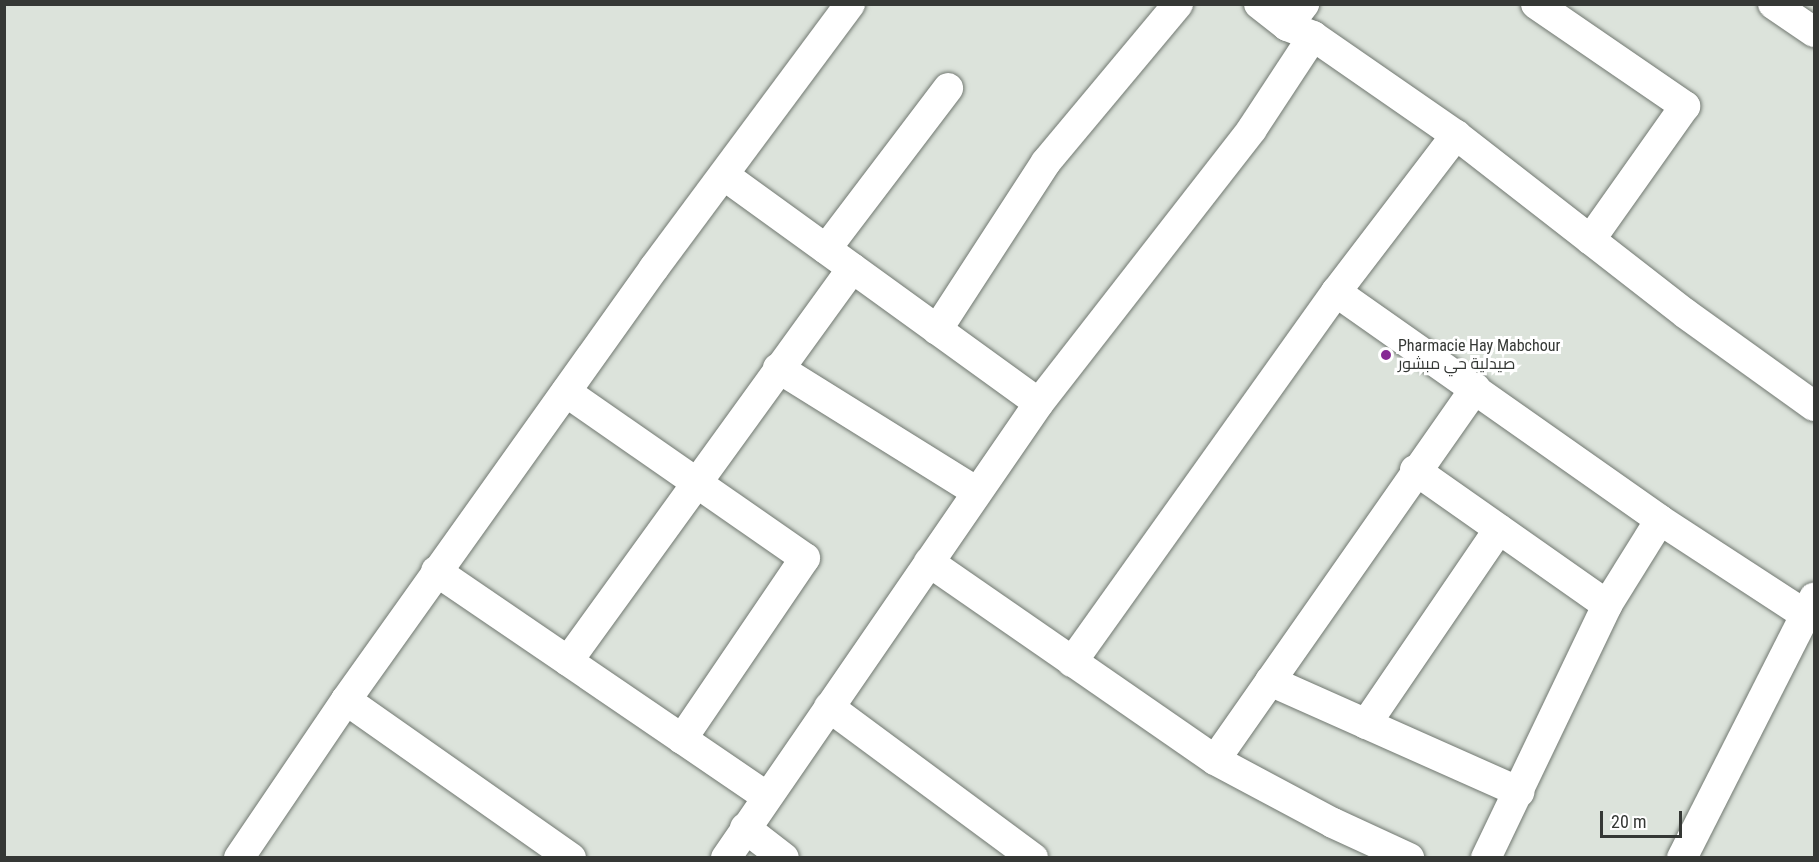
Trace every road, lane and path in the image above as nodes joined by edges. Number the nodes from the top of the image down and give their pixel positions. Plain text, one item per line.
1 (850, 4) edge
2 (1178, 4) edge
3 (1259, 4) edge
4 (1536, 4) edge
5 (1773, 4) edge
6 (1302, 22) edge
7 (1815, 32) edge
8 (948, 88) dead end
9 (1456, 135) junction
10 (725, 176) junction
11 (1590, 240) junction
12 (826, 249) junction
13 (852, 268) junction
14 (1336, 292) junction
15 (937, 330) junction
16 (778, 368) junction
17 (1474, 388) junction
18 (566, 392) junction
19 (1039, 403) junction
20 (1815, 406) edge
21 (1414, 470) junction
22 (696, 485) junction
23 (977, 492) junction
24 (1660, 520) junction
25 (1499, 530) junction
26 (929, 562) junction
27 (436, 571) junction
28 (1607, 605) junction
29 (1809, 606) edge
30 (568, 661) junction
31 (1072, 662) junction
32 (1270, 681) junction
33 (346, 700) junction
34 (829, 707) junction
35 (1366, 724) junction
36 (682, 739) junction
37 (1215, 760) junction
38 (1520, 792) junction
39 (766, 796) junction
40 (745, 828) junction
41 (239, 858) edge
42 (571, 858) edge
43 (726, 858) edge
44 (784, 858) edge
45 (1033, 858) edge
46 (1409, 858) edge
47 (1486, 858) edge
48 (1682, 858) edge

1 - 10 street
2 - 15 street
3 - 6 street
4 - 11 street
5 - 7 street
6 - 9 street
6 - 19 street
8 - 12 street
9 - 11 street
9 - 14 street
10 - 12 street
10 - 18 street
11 - 20 street
12 - 13 street
13 - 15 street
13 - 16 street
14 - 17 street
14 - 31 street
15 - 19 street
16 - 22 street
16 - 23 street
17 - 21 street
17 - 24 street
18 - 22 street
18 - 27 street
19 - 23 street
21 - 25 street
21 - 32 street
22 - 30 street
22 - 36 street
23 - 26 street
24 - 28 street
24 - 29 street
25 - 28 street
25 - 35 street
26 - 31 street
26 - 34 street
27 - 30 street
27 - 33 street
28 - 38 street
29 - 48 street
30 - 36 street
31 - 37 street
32 - 35 street
32 - 37 street
33 - 41 street
33 - 42 street
34 - 39 street
34 - 45 street
35 - 38 street
36 - 39 street
37 - 46 street
38 - 47 street
39 - 40 street
40 - 43 street
40 - 44 street

